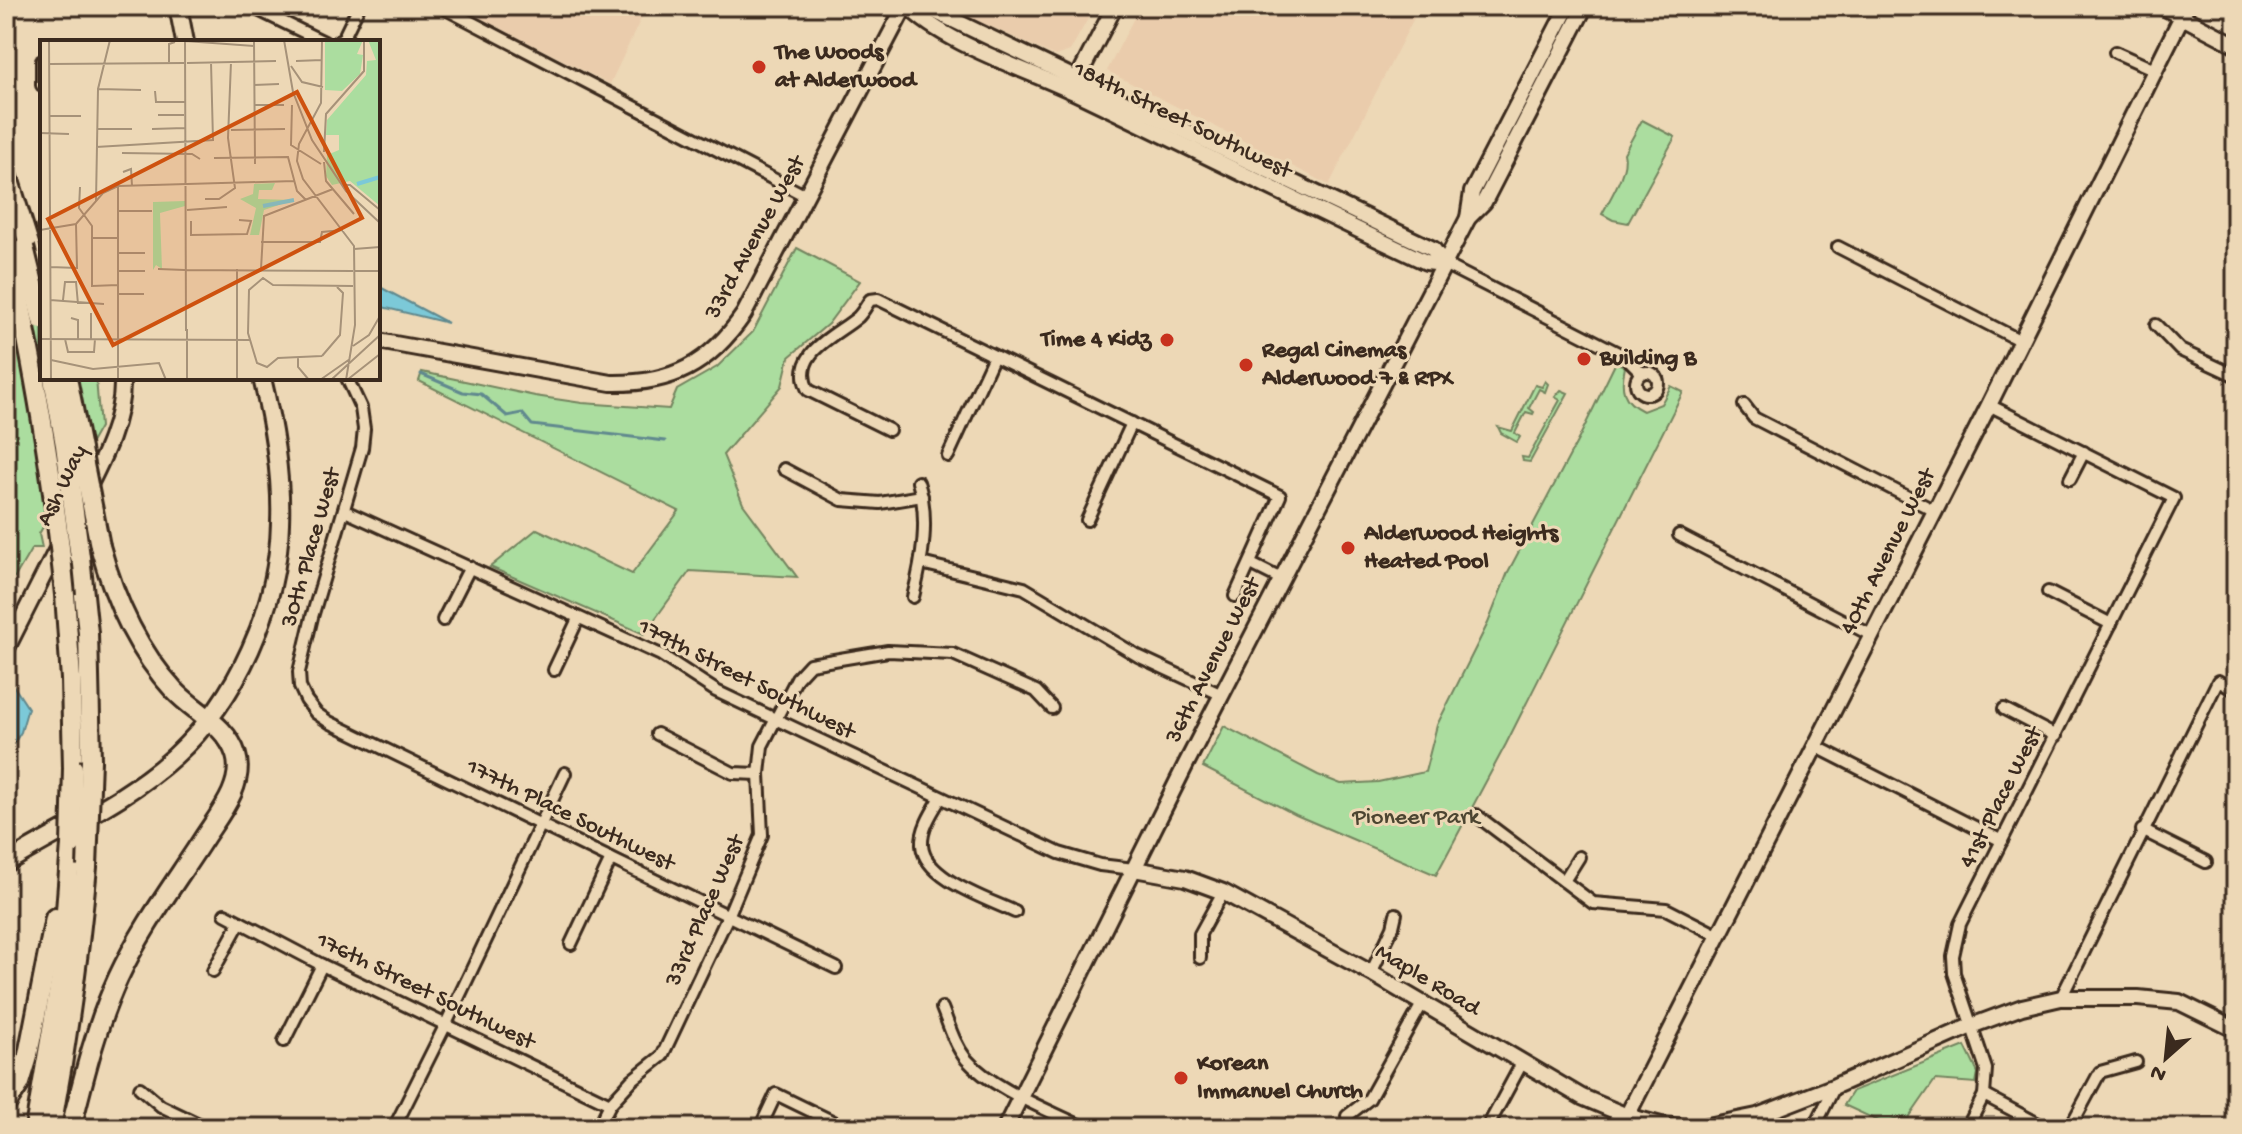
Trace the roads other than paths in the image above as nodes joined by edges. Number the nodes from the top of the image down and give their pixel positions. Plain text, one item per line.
1 (178, 6) edge
2 (250, 6) edge
3 (359, 6) edge
4 (440, 6) edge
5 (906, 6) edge
6 (915, 6) edge
7 (1115, 6) edge
8 (1568, 6) edge
9 (1585, 6) edge
10 (2161, 6) edge
11 (2184, 11) edge
12 (185, 40) edge
13 (320, 40) edge
14 (340, 40) edge
15 (2236, 45) edge
16 (2115, 52) dead end
17 (2155, 70) junction
18 (1074, 85) junction
19 (1201, 139) junction
20 (7, 175) edge
21 (1276, 190) junction
22 (806, 196) junction
23 (1336, 203) junction
24 (1468, 218) junction
25 (17, 245) edge
26 (1838, 247) dead end
27 (1444, 264) junction
28 (40, 283) edge
29 (6, 291) edge
30 (6, 302) edge
31 (40, 307) edge
32 (40, 314) edge
33 (2156, 325) dead end
34 (2019, 340) junction
35 (380, 341) edge
36 (994, 356) junction
37 (1642, 373) dead end
38 (2236, 376) edge
39 (53, 380) edge
40 (67, 380) edge
41 (122, 380) edge
42 (348, 380) edge
43 (266, 383) edge
44 (1744, 405) dead end
45 (1989, 405) junction
46 (41, 411) junction
47 (1132, 423) junction
48 (889, 430) dead end
49 (2084, 452) junction
50 (948, 456) dead end
51 (784, 469) dead end
52 (2070, 479) dead end
53 (918, 482) dead end
54 (922, 496) junction
55 (345, 511) junction
56 (1935, 511) junction
57 (1087, 520) dead end
58 (1679, 535) dead end
59 (921, 563) junction
60 (1251, 564) junction
61 (470, 567) junction
62 (1281, 579) junction
63 (2048, 592) dead end
64 (1235, 596) dead end
65 (913, 597) dead end
66 (578, 619) junction
67 (443, 620) dead end
68 (2111, 624) junction
69 (1871, 635) junction
70 (6, 650) edge
71 (554, 670) dead end
72 (2236, 691) edge
73 (1222, 695) junction
74 (1052, 708) dead end
75 (2004, 709) dead end
76 (209, 719) junction
77 (774, 719) junction
78 (329, 722) joint
79 (657, 734) dead end
80 (2056, 736) junction
81 (1815, 746) junction
82 (565, 773) dead end
83 (759, 774) junction
84 (940, 799) junction
85 (1476, 815) dead end
86 (541, 825) junction
87 (2142, 830) junction
88 (2002, 841) junction
89 (1579, 857) dead end
90 (611, 859) junction
91 (2206, 862) dead end
92 (6, 863) edge
93 (1134, 869) junction
94 (1564, 881) junction
95 (65, 887) junction
96 (1223, 892) junction
97 (1015, 912) dead end
98 (225, 914) dead end
99 (729, 914) junction
100 (1396, 914) dead end
101 (240, 922) junction
102 (1719, 936) junction
103 (571, 944) dead end
104 (1200, 958) dead end
105 (322, 965) junction
106 (836, 968) dead end
107 (213, 971) dead end
108 (1371, 973) junction
109 (2061, 998) junction
110 (1422, 1004) junction
111 (942, 1008) dead end
112 (446, 1024) junction
113 (1971, 1026) junction
114 (2236, 1030) edge
115 (284, 1041) dead end
116 (2136, 1062) dead end
117 (1522, 1063) junction
118 (1835, 1086) junction
119 (140, 1088) dead end
120 (1984, 1095) junction
121 (1020, 1096) junction
122 (6, 1104) edge
123 (610, 1104) junction
124 (1347, 1116) dead end
125 (1627, 1116) junction
126 (35, 1128) edge
127 (51, 1128) edge
128 (71, 1128) edge
129 (207, 1128) edge
130 (394, 1128) edge
131 (598, 1128) edge
132 (760, 1128) edge
133 (846, 1128) edge
134 (1005, 1128) edge
135 (1085, 1128) edge
136 (1487, 1128) edge
137 (1698, 1128) edge
138 (1814, 1128) edge
139 (1967, 1128) edge
140 (2046, 1128) edge
141 (2066, 1128) edge

1 - 12 main road
2 - 13 street
3 - 14 street
4 - 22 street
5 - 18 street, 184th Street Southwest
5 - 22 street, 33rd Avenue West
6 - 18 street, 184th Street Southwest
7 - 18 street
8 - 24 street, 36th Avenue West
9 - 24 street, 36th Avenue West
10 - 11 street
11 - 15 street
11 - 17 street, 40th Avenue West
16 - 17 street
17 - 34 street, 40th Avenue West
18 - 19 street, 184th Street Southwest
18 - 21 street, 184th Street Southwest
19 - 21 street
19 - 23 street, 184th Street Southwest
20 - 25 highway
21 - 23 street
21 - 27 street, 184th Street Southwest
22 - 35 street, 33rd Avenue West
23 - 27 street, 184th Street Southwest
24 - 27 street, 36th Avenue West
25 - 28 highway
25 - 32 highway, bridge
25 - 46 highway, bridge
26 - 34 street
27 - 37 street, 184th Street Southwest
27 - 62 street, 36th Avenue West
29 - 46 highway, bridge
30 - 31 street
33 - 38 street
34 - 45 street, 40th Avenue West
36 - 47 street
36 - 48 street
36 - 50 street
39 - 127 highway, bridge
40 - 76 highway, bridge
41 - 70 street, Ash Way
42 - 55 street, 30th Place West
43 - 76 main road
44 - 56 street
45 - 49 street
45 - 56 street, 40th Avenue West
46 - 95 highway, bridge
47 - 57 street
47 - 60 street
49 - 52 street
49 - 68 street, 41st Place West
51 - 54 street
53 - 54 street
54 - 59 street
55 - 61 street, 179th Street Southwest
55 - 78 street, 30th Place West
56 - 69 street, 40th Avenue West
58 - 69 street
59 - 65 street
59 - 73 street
60 - 62 street
60 - 64 street
61 - 66 street, 179th Street Southwest
61 - 67 street
62 - 73 street, 36th Avenue West
63 - 68 street
66 - 71 street
66 - 77 street, 179th Street Southwest
68 - 80 street, 41st Place West
69 - 81 street, 40th Avenue West
72 - 87 street
73 - 93 street, 36th Avenue West
74 - 77 street, 33rd Place West
75 - 80 street
76 - 92 main road
76 - 128 highway
77 - 83 street, 33rd Place West
77 - 84 street, 179th Street Southwest
78 - 86 street, 177th Place Southwest
79 - 83 street
80 - 88 street, 41st Place West
81 - 88 street
81 - 102 street, 40th Avenue West
82 - 86 street
83 - 99 street, 33rd Place West
84 - 93 street, 179th Street Southwest
84 - 97 street
85 - 94 street
86 - 90 street, 177th Place Southwest
86 - 112 street
87 - 91 street
87 - 109 street
88 - 113 street, 41st Place West
89 - 94 street
90 - 99 street, 177th Place Southwest
90 - 103 street
93 - 96 street, Maple Road
93 - 121 street, 36th Avenue West
94 - 102 street
95 - 122 highway
95 - 126 highway
96 - 104 street
96 - 108 street, Maple Road
98 - 101 street, 176th Street Southwest
99 - 106 street, 177th Place Southwest
99 - 123 street, 33rd Place West
100 - 108 street
101 - 105 street, 176th Street Southwest
101 - 107 street
102 - 125 street, 40th Avenue West
105 - 112 street, 176th Street Southwest
105 - 115 street
108 - 110 street, Maple Road
109 - 113 street, Maple Road
109 - 114 street, Maple Road
110 - 117 street, Maple Road
110 - 124 street
111 - 121 street
112 - 123 street, 176th Street Southwest
112 - 130 street
113 - 118 street, Maple Road
113 - 120 street, 41st Place West
116 - 141 street
117 - 125 street, Maple Road
117 - 136 street
118 - 137 street, Maple Road
118 - 138 street
119 - 129 street
120 - 139 street
120 - 140 street
121 - 134 street, 36th Avenue West
121 - 135 street
123 - 131 street, 33rd Place West
125 - 137 street, Maple Road
132 - 133 street

